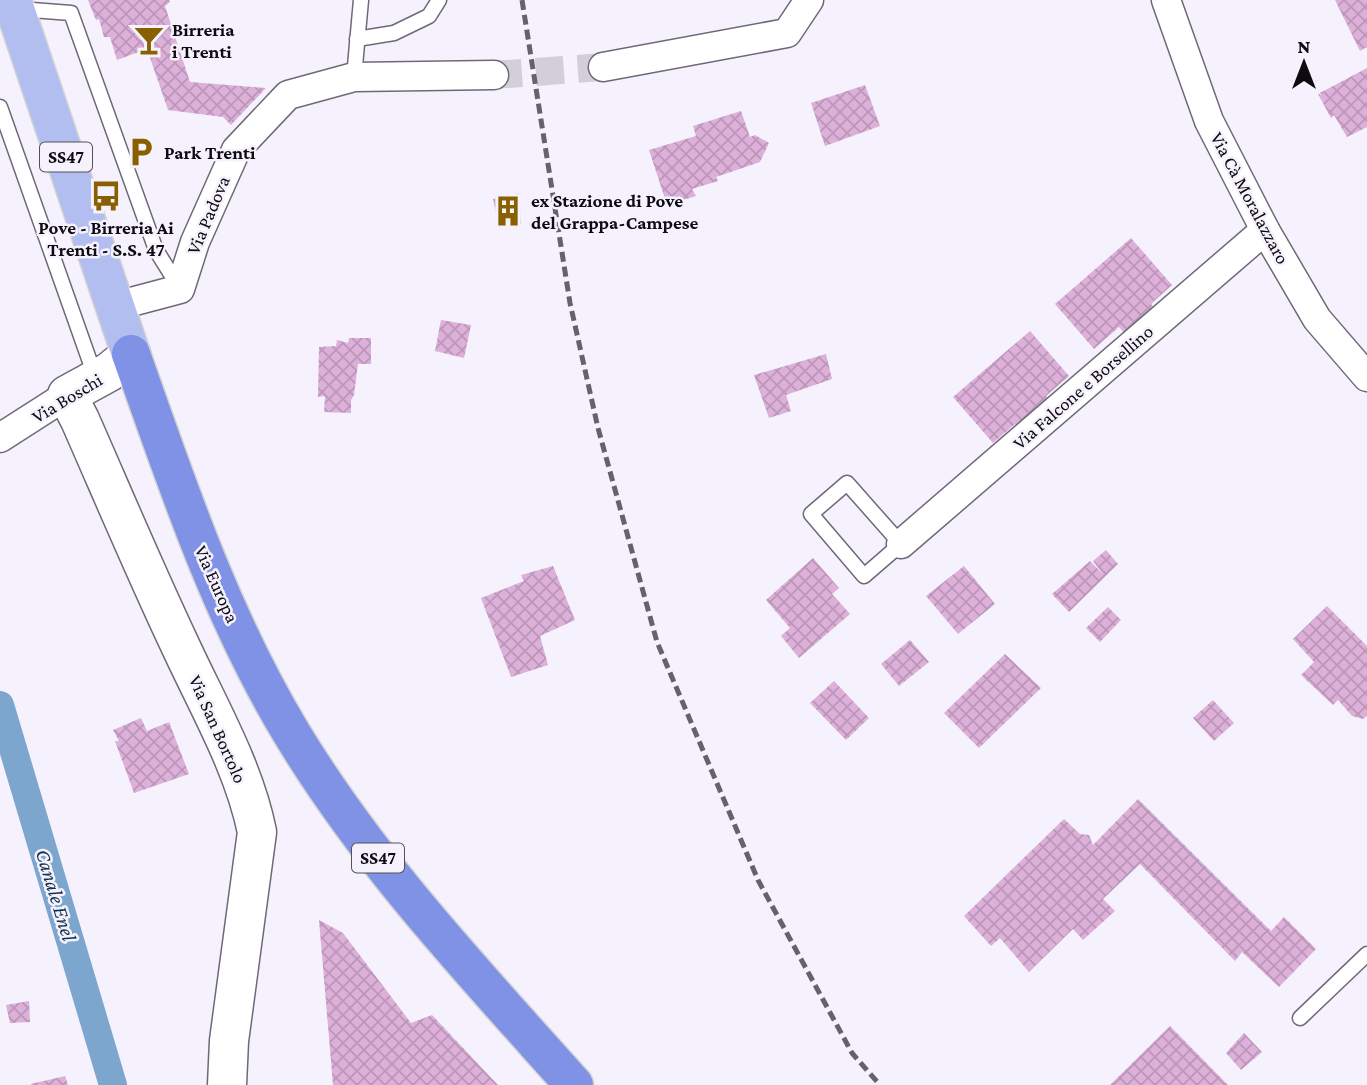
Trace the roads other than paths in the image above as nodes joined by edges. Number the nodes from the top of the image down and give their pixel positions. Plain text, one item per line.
1 (361, 0) edge
2 (439, 0) edge
3 (809, 0) edge
4 (1166, 0) edge
5 (13, 4) edge
6 (358, 40) junction
7 (603, 67) tunnel mouth
8 (494, 75) tunnel mouth
9 (354, 77) junction
10 (0, 107) edge
11 (1265, 230) junction
12 (180, 289) junction
13 (116, 306) junction
14 (131, 354) junction
15 (1367, 377) edge
16 (82, 388) junction
17 (0, 438) edge
18 (901, 544) junction
19 (1367, 954) edge
20 (1300, 1018) dead end
21 (227, 1085) edge
22 (574, 1085) edge

1 - 6 lane
2 - 6 lane
3 - 7 street
4 - 11 street, Via Cà Moralazzaro
5 - 12 lane
5 - 13 main road, Via Europa / SS47
6 - 9 lane
8 - 9 street, Via Padova
9 - 12 street, Via Padova
10 - 16 lane
11 - 15 street, Via Cà Moralazzaro
11 - 18 street, Via Falcone e Borsellino
12 - 13 street
13 - 14 main road, Via Europa / SS47
14 - 16 street, Via Boschi
14 - 22 highway, Via Europa / SS47
16 - 17 street, Via Boschi
16 - 21 street, Via San Bortolo
18 - 18 lane, Via Falcone e Borsellino
19 - 20 lane

